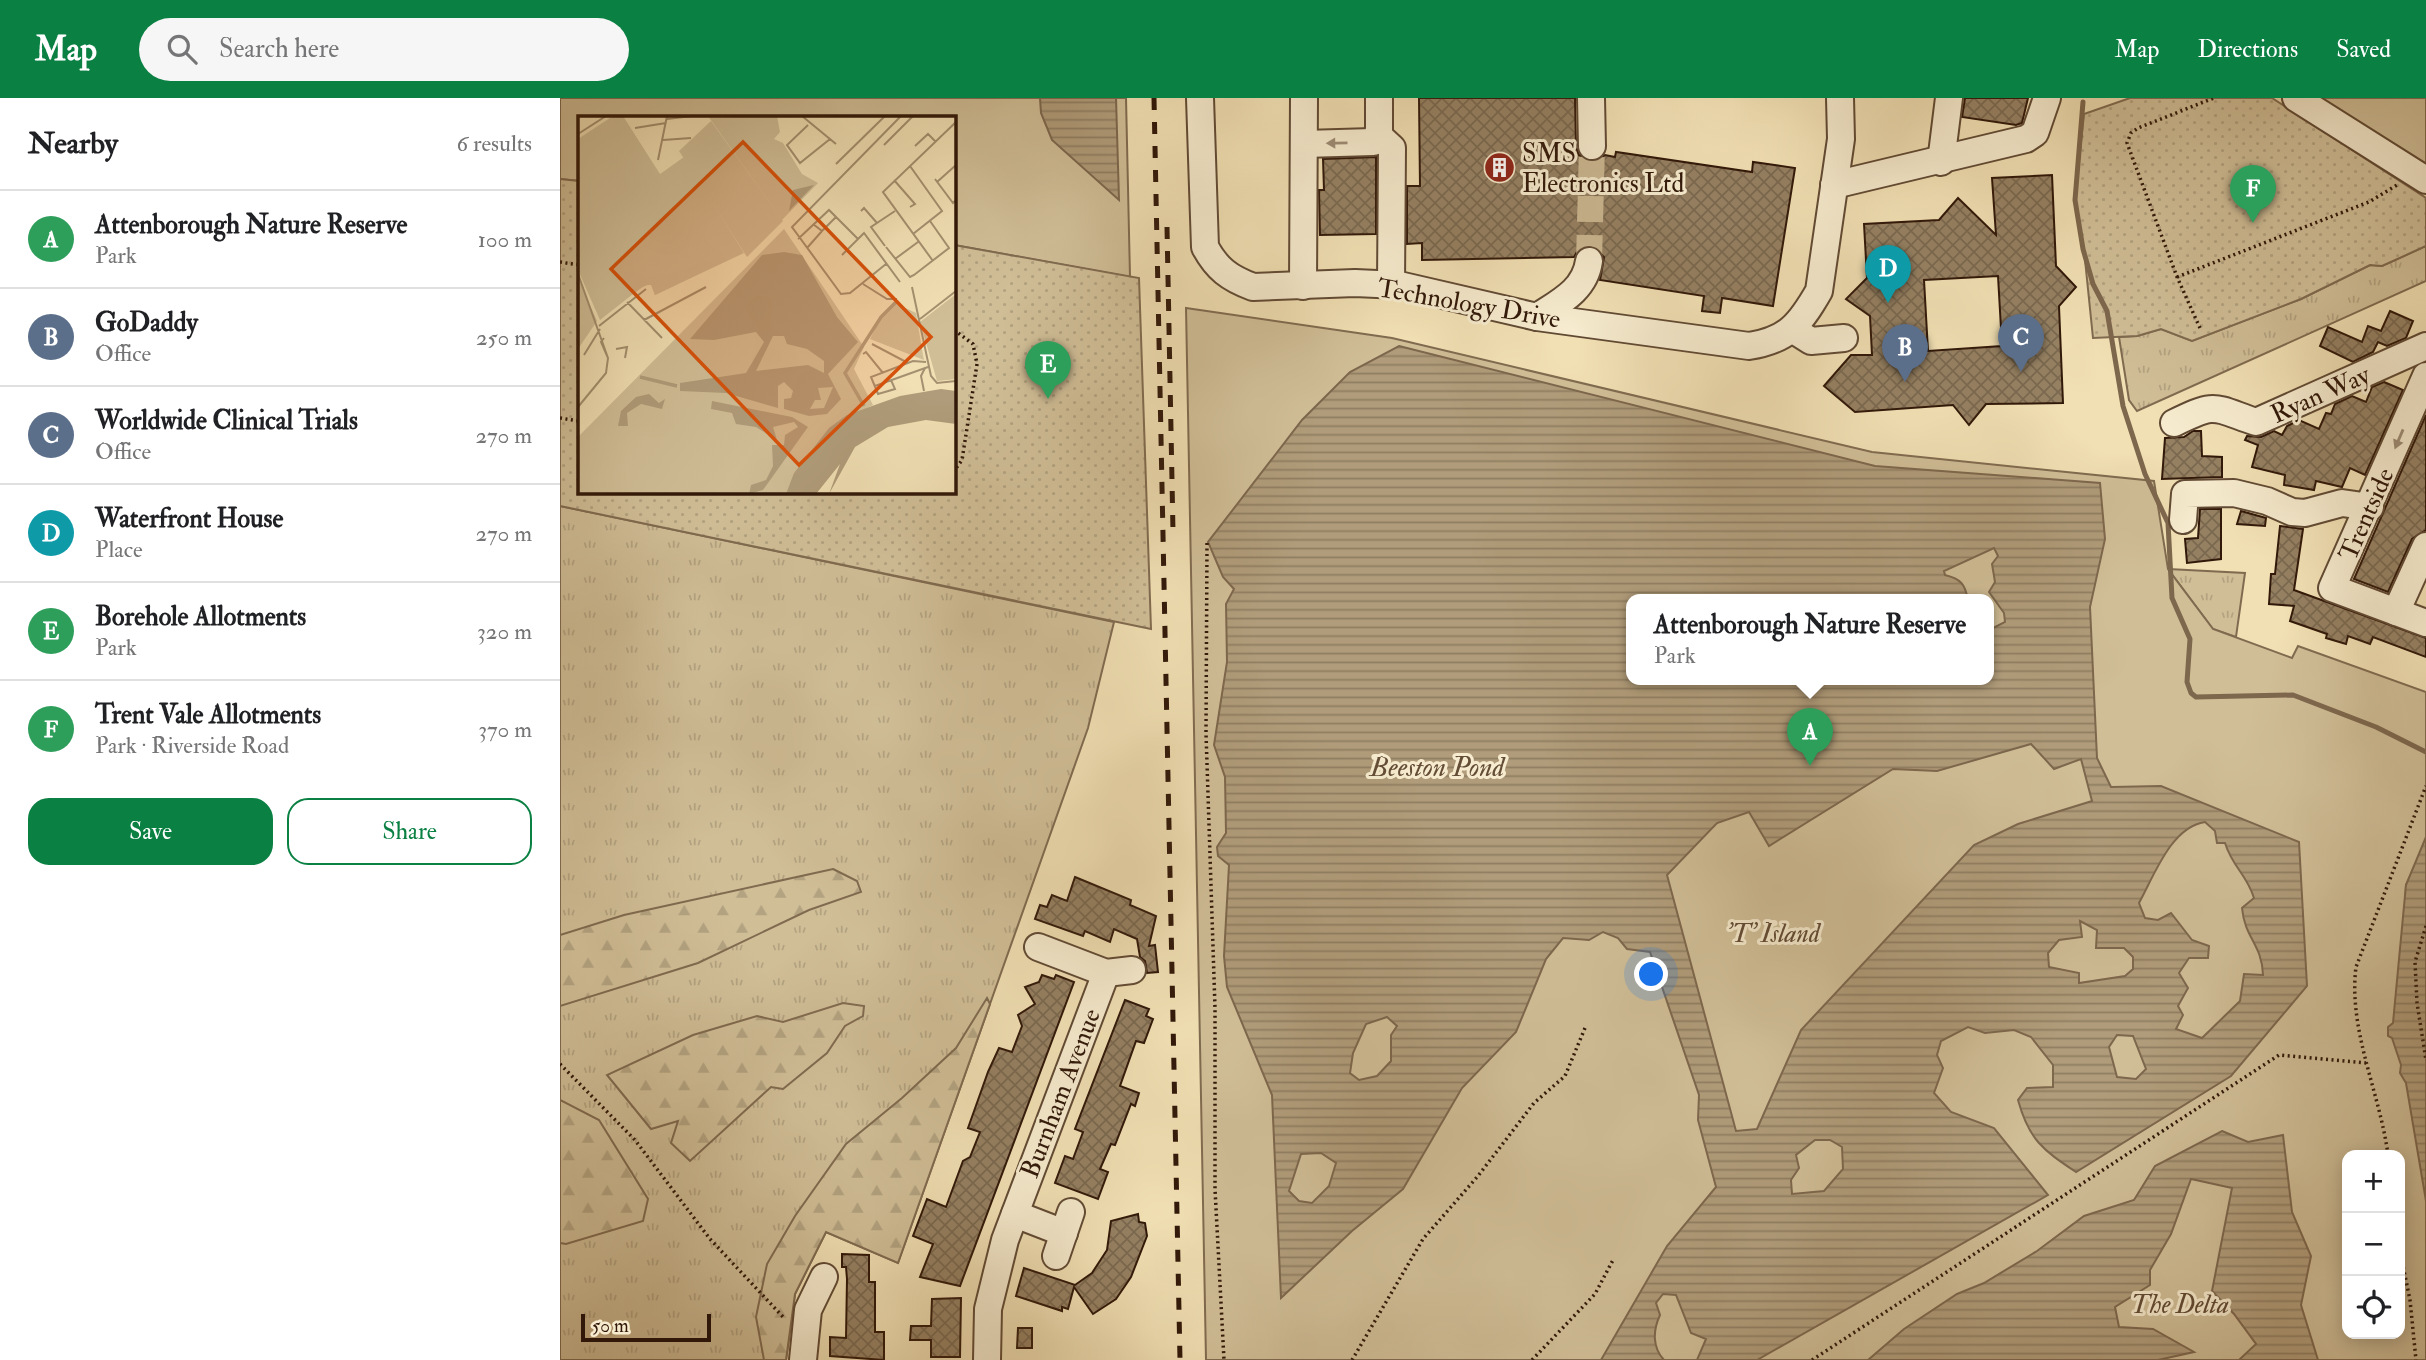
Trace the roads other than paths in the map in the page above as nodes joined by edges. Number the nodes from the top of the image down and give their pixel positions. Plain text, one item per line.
1 (1200, 98) edge
2 (1304, 98) edge
3 (1379, 98) edge
4 (1591, 98) edge
5 (1840, 98) edge
6 (1949, 98) edge
7 (2047, 98) edge
8 (2296, 98) edge
9 (1379, 136) junction
10 (1304, 144) junction
11 (1592, 146) tunnel mouth
12 (1941, 162) junction
13 (2418, 175) edge
14 (1834, 185) junction
15 (1589, 261) tunnel mouth
16 (1391, 285) junction
17 (1303, 286) junction
18 (1537, 317) junction
19 (1792, 329) junction
20 (1844, 338) dead end
21 (2426, 346) edge
22 (2426, 376) edge
23 (2174, 423) dead end
24 (2370, 507) junction
25 (2183, 520) dead end
26 (2426, 546) edge
27 (2396, 612) junction
28 (2426, 622) edge
29 (1038, 947) dead end
30 (1015, 1213) junction
31 (1064, 1234) dead end
32 (824, 1277) dead end
33 (803, 1360) edge
34 (987, 1360) edge

1 - 17 street, Technology Drive
2 - 10 street
3 - 9 street
4 - 11 street
5 - 14 street
6 - 12 street
7 - 12 street
8 - 13 street
9 -> 10 street
9 - 16 street
10 - 17 street
12 - 14 street
14 - 19 street
15 - 18 street
16 - 17 street, Technology Drive
16 - 18 street, Technology Drive
18 - 19 street, Technology Drive
19 - 20 street
21 - 23 street, Ryan Way
22 -> 24 street, Trentside
24 - 25 street
24 - 27 street, Trentside
26 - 27 street
27 - 28 street, Trentside
29 - 30 street, Burnham Avenue
30 - 31 street, Burnham Avenue
30 - 34 street, Burnham Avenue
32 - 33 street

